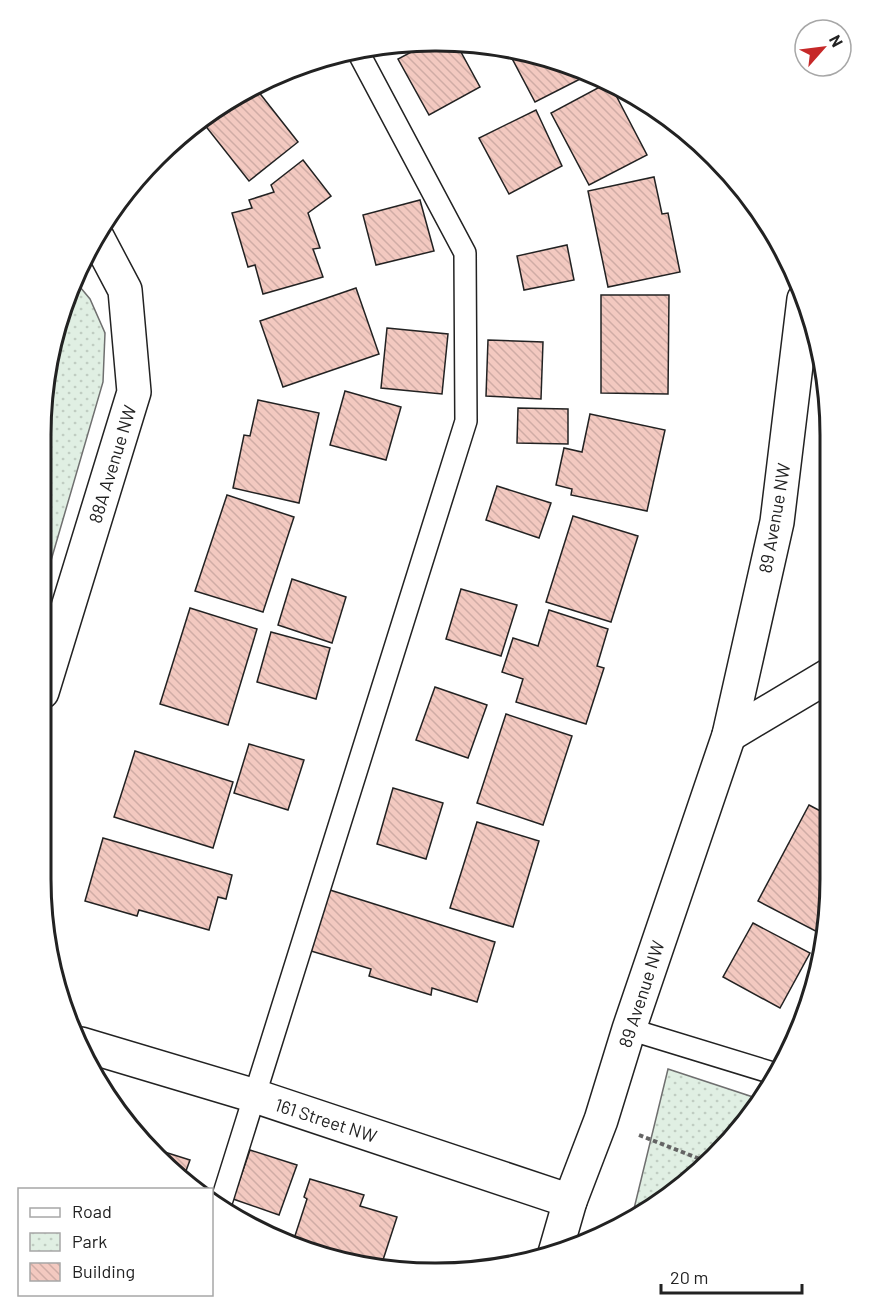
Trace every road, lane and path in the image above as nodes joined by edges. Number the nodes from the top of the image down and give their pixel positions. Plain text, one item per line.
1 (361, 58) edge
2 (102, 246) edge
3 (802, 318) edge
4 (51, 663) edge
5 (820, 681) edge
6 (729, 735) junction
7 (629, 1029) junction
8 (90, 1047) edge
9 (768, 1071) edge
10 (255, 1096) junction
11 (601, 1120) junction
12 (699, 1158) edge
13 (222, 1198) edge
14 (570, 1201) junction
15 (558, 1243) edge

1 - 10 lane
2 - 4 street, 88A Avenue NW
3 - 6 street, 89 Avenue NW
5 - 6 street
6 - 7 street, 89 Avenue NW
7 - 9 lane
7 - 11 street, 89 Avenue NW
8 - 10 street, 161 Street NW
10 - 13 lane
10 - 14 street, 161 Street NW
11 - 12 path
11 - 14 street, 89 Avenue NW
14 - 15 street, 89 Avenue NW

